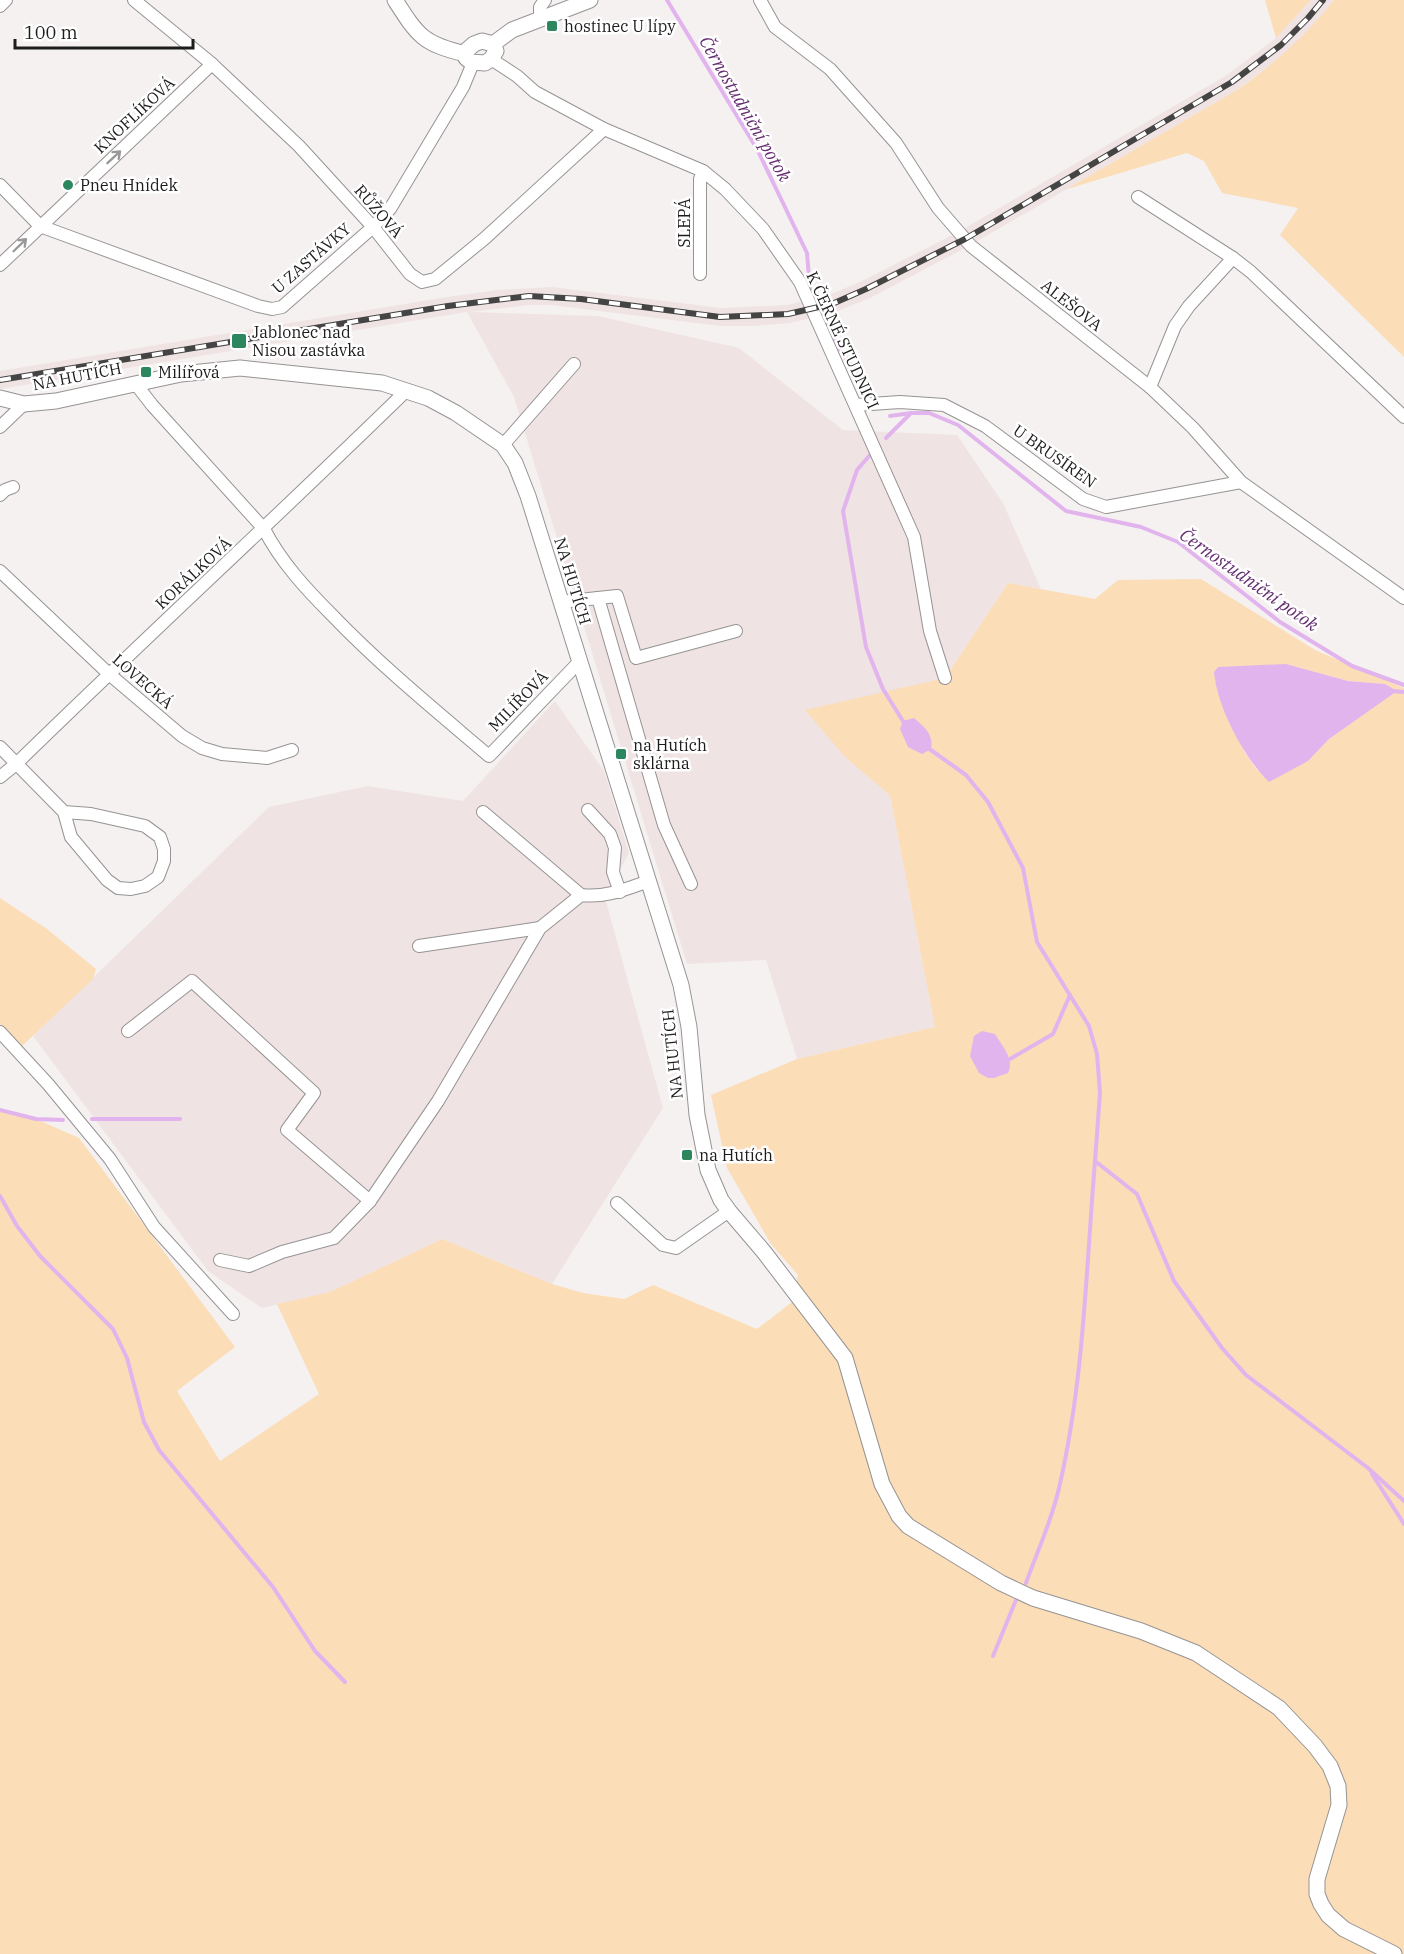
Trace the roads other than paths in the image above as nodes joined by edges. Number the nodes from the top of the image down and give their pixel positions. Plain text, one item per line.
1 (6, 0) edge
2 (134, 0) edge
3 (395, 0) edge
4 (545, 0) edge
5 (590, 0) edge
6 (760, 0) edge
7 (0, 6) edge
8 (540, 19) junction
9 (492, 52) junction
10 (470, 59) junction
11 (213, 64) junction
12 (604, 129) junction
13 (703, 171) junction
14 (0, 185) edge
15 (1138, 197) dead end
16 (40, 226) junction
17 (373, 227) junction
18 (1233, 258) junction
19 (0, 265) edge
20 (700, 274) dead end
21 (574, 364) dead end
22 (135, 383) junction
23 (1150, 387) junction
24 (407, 390) junction
25 (0, 398) edge
26 (24, 404) junction
27 (856, 405) junction
28 (1404, 417) edge
29 (0, 427) edge
30 (503, 445) junction
31 (1241, 482) junction
32 (13, 487) dead end
33 (0, 495) edge
34 (264, 529) junction
35 (0, 571) edge
36 (598, 598) junction
37 (1404, 598) edge
38 (561, 602) junction
39 (736, 631) dead end
40 (580, 661) junction
41 (109, 674) junction
42 (945, 678) dead end
43 (0, 747) edge
44 (292, 750) dead end
45 (16, 764) junction
46 (0, 777) edge
47 (588, 810) dead end
48 (64, 812) junction
49 (483, 812) dead end
50 (649, 881) junction
51 (691, 884) dead end
52 (620, 892) junction
53 (581, 895) junction
54 (540, 928) junction
55 (419, 946) dead end
56 (128, 1031) dead end
57 (0, 1032) edge
58 (370, 1201) junction
59 (617, 1203) dead end
60 (729, 1210) junction
61 (220, 1260) dead end
62 (233, 1314) dead end
63 (1394, 1954) edge

1 - 7 street
2 - 11 street, RŮŽOVÁ
3 - 10 street
4 - 8 street
5 - 8 street
6 - 23 street, ALEŠOVA
8 - 9 street
9 - 10 street
9 - 10 street
9 - 12 street, K ČERNÉ STUDNICI
10 - 17 street, U ZASTÁVKY
16 -> 11 street, KNOFLÍKOVÁ
11 - 17 street, RŮŽOVÁ
12 - 13 street, K ČERNÉ STUDNICI
12 - 17 street, RŮŽOVÁ
13 - 20 street, SLEPÁ
13 - 27 street, K ČERNÉ STUDNICI
14 - 16 street, U ZASTÁVKY
15 - 18 street
16 - 17 street, U ZASTÁVKY
19 -> 16 street, KNOFLÍKOVÁ
18 - 23 street
18 - 28 street
21 - 30 street
22 - 24 street, NA HUTÍCH
22 - 26 street, NA HUTÍCH
22 - 34 street, MILÍŘOVÁ
23 - 31 street, ALEŠOVA
24 - 30 street, NA HUTÍCH
24 - 34 street, KORÁLKOVÁ
25 - 26 street, NA HUTÍCH
26 - 29 street
27 - 31 street, U BRUSÍREN
27 - 42 street, K ČERNÉ STUDNICI
30 - 38 street, NA HUTÍCH
31 - 37 street, ALEŠOVA
32 - 33 street
34 - 40 street, MILÍŘOVÁ
34 - 41 street, KORÁLKOVÁ
35 - 41 street, LOVECKÁ
36 - 38 street
36 - 39 street
36 - 51 street
38 - 40 street, NA HUTÍCH
40 - 50 street, NA HUTÍCH
41 - 44 street, LOVECKÁ
41 - 45 street, KORÁLKOVÁ
43 - 45 street
45 - 46 street, KORÁLKOVÁ
45 - 48 street
47 - 52 street
48 - 48 street
49 - 53 street
50 - 52 street
50 - 60 street, NA HUTÍCH
52 - 53 street
53 - 54 street
54 - 55 street
54 - 58 street
56 - 58 street
57 - 62 street
58 - 61 street
59 - 60 street
60 - 63 street, NA HUTÍCH

